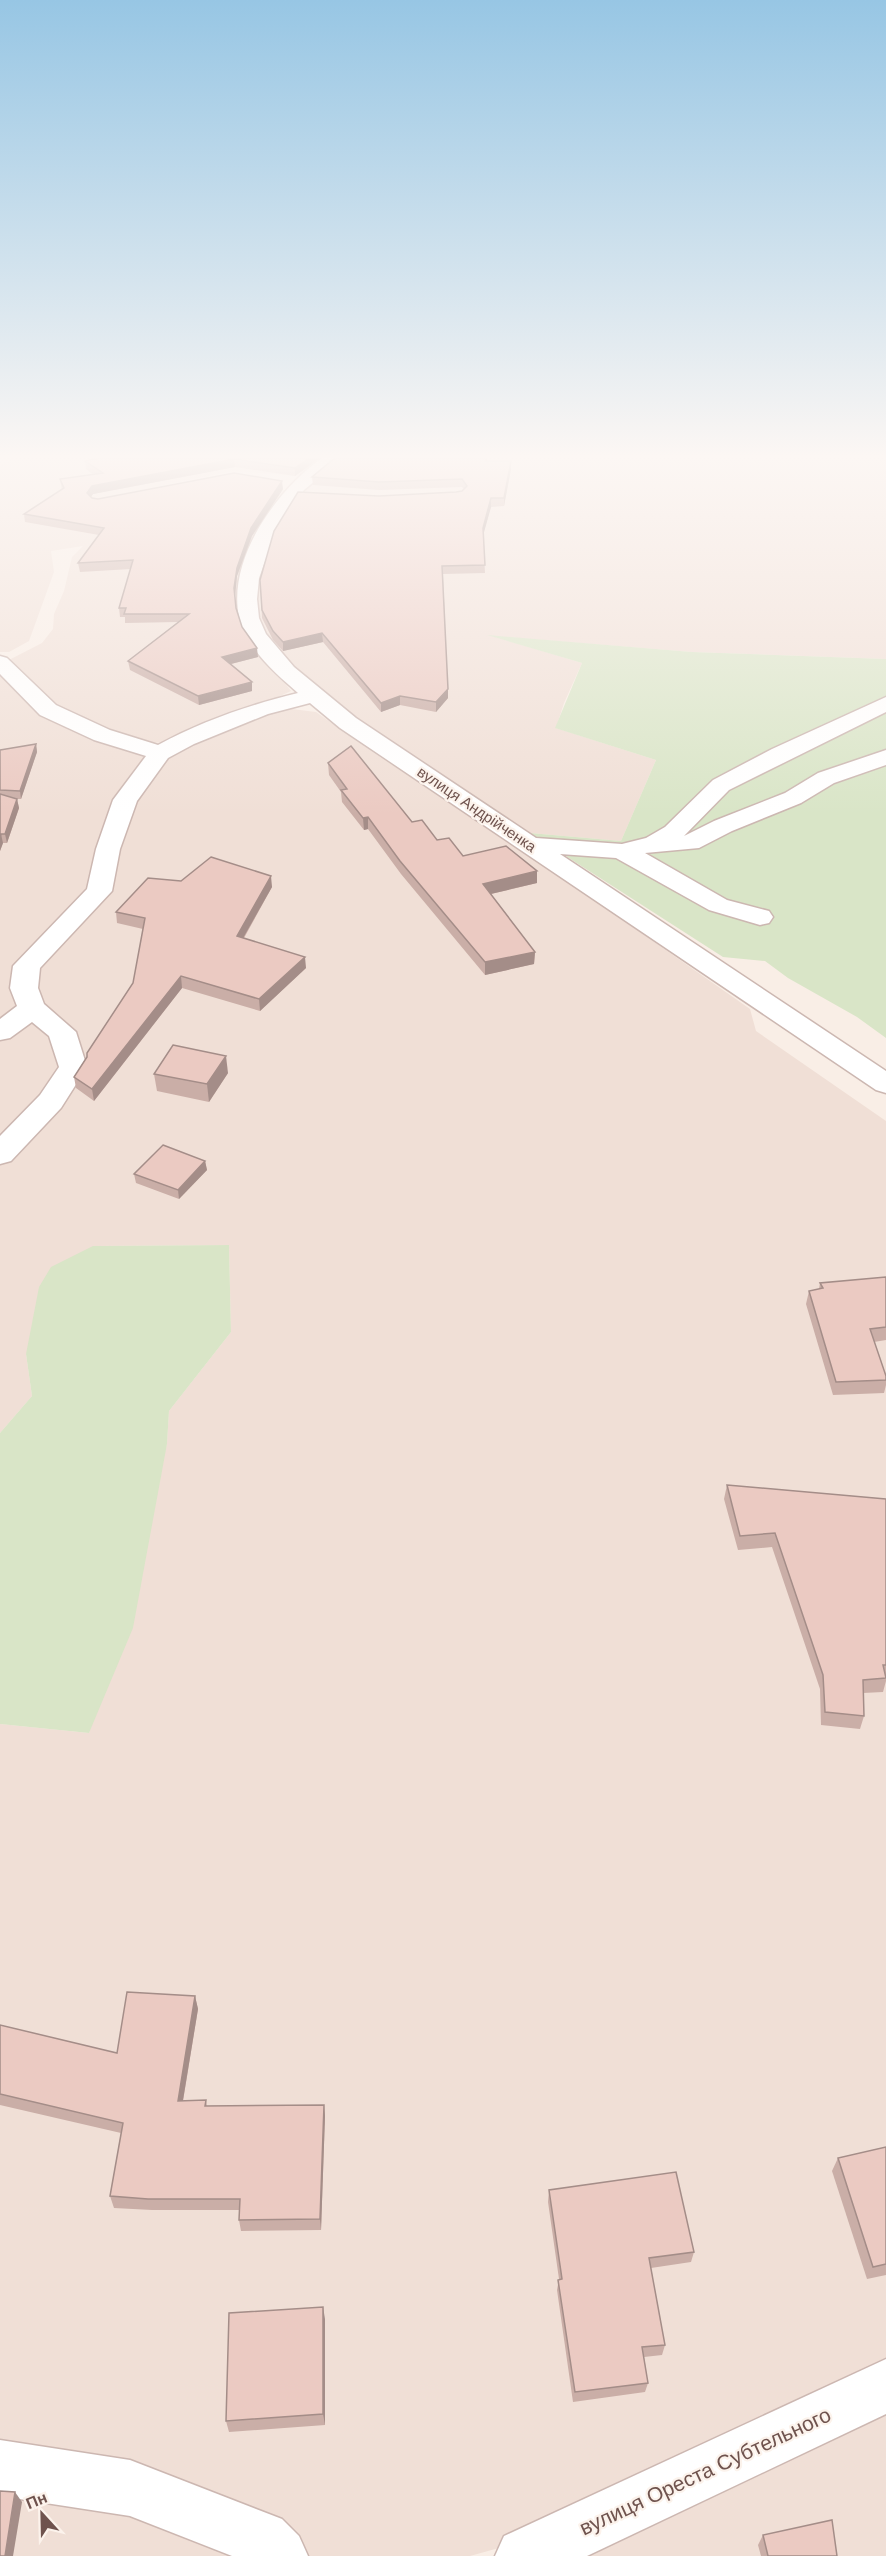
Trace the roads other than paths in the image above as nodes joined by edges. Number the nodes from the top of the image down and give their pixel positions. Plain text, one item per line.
1 (251, 577) edge
2 (0, 662) edge
3 (314, 695) junction
4 (886, 704) edge
5 (160, 753) junction
6 (886, 757) edge
7 (654, 844) junction
8 (531, 845) junction
9 (622, 851) junction
10 (760, 917) dead end
11 (32, 1008) junction
12 (0, 1032) edge
13 (886, 1084) edge
14 (0, 1154) edge
15 (886, 2386) edge
16 (0, 2468) edge
17 (279, 2556) edge
18 (524, 2556) edge

1 - 3 street, вулиця Андрійченка
2 - 5 street
3 - 5 street
3 - 8 street, вулиця Андрійченка
4 - 7 street
5 - 11 street
6 - 7 street
7 - 9 street
8 - 9 street
8 - 13 street, вулиця Андрійченка
9 - 10 street
11 - 12 street
11 - 14 street
15 - 18 street, вулиця Ореста Субтельного
16 - 17 street

